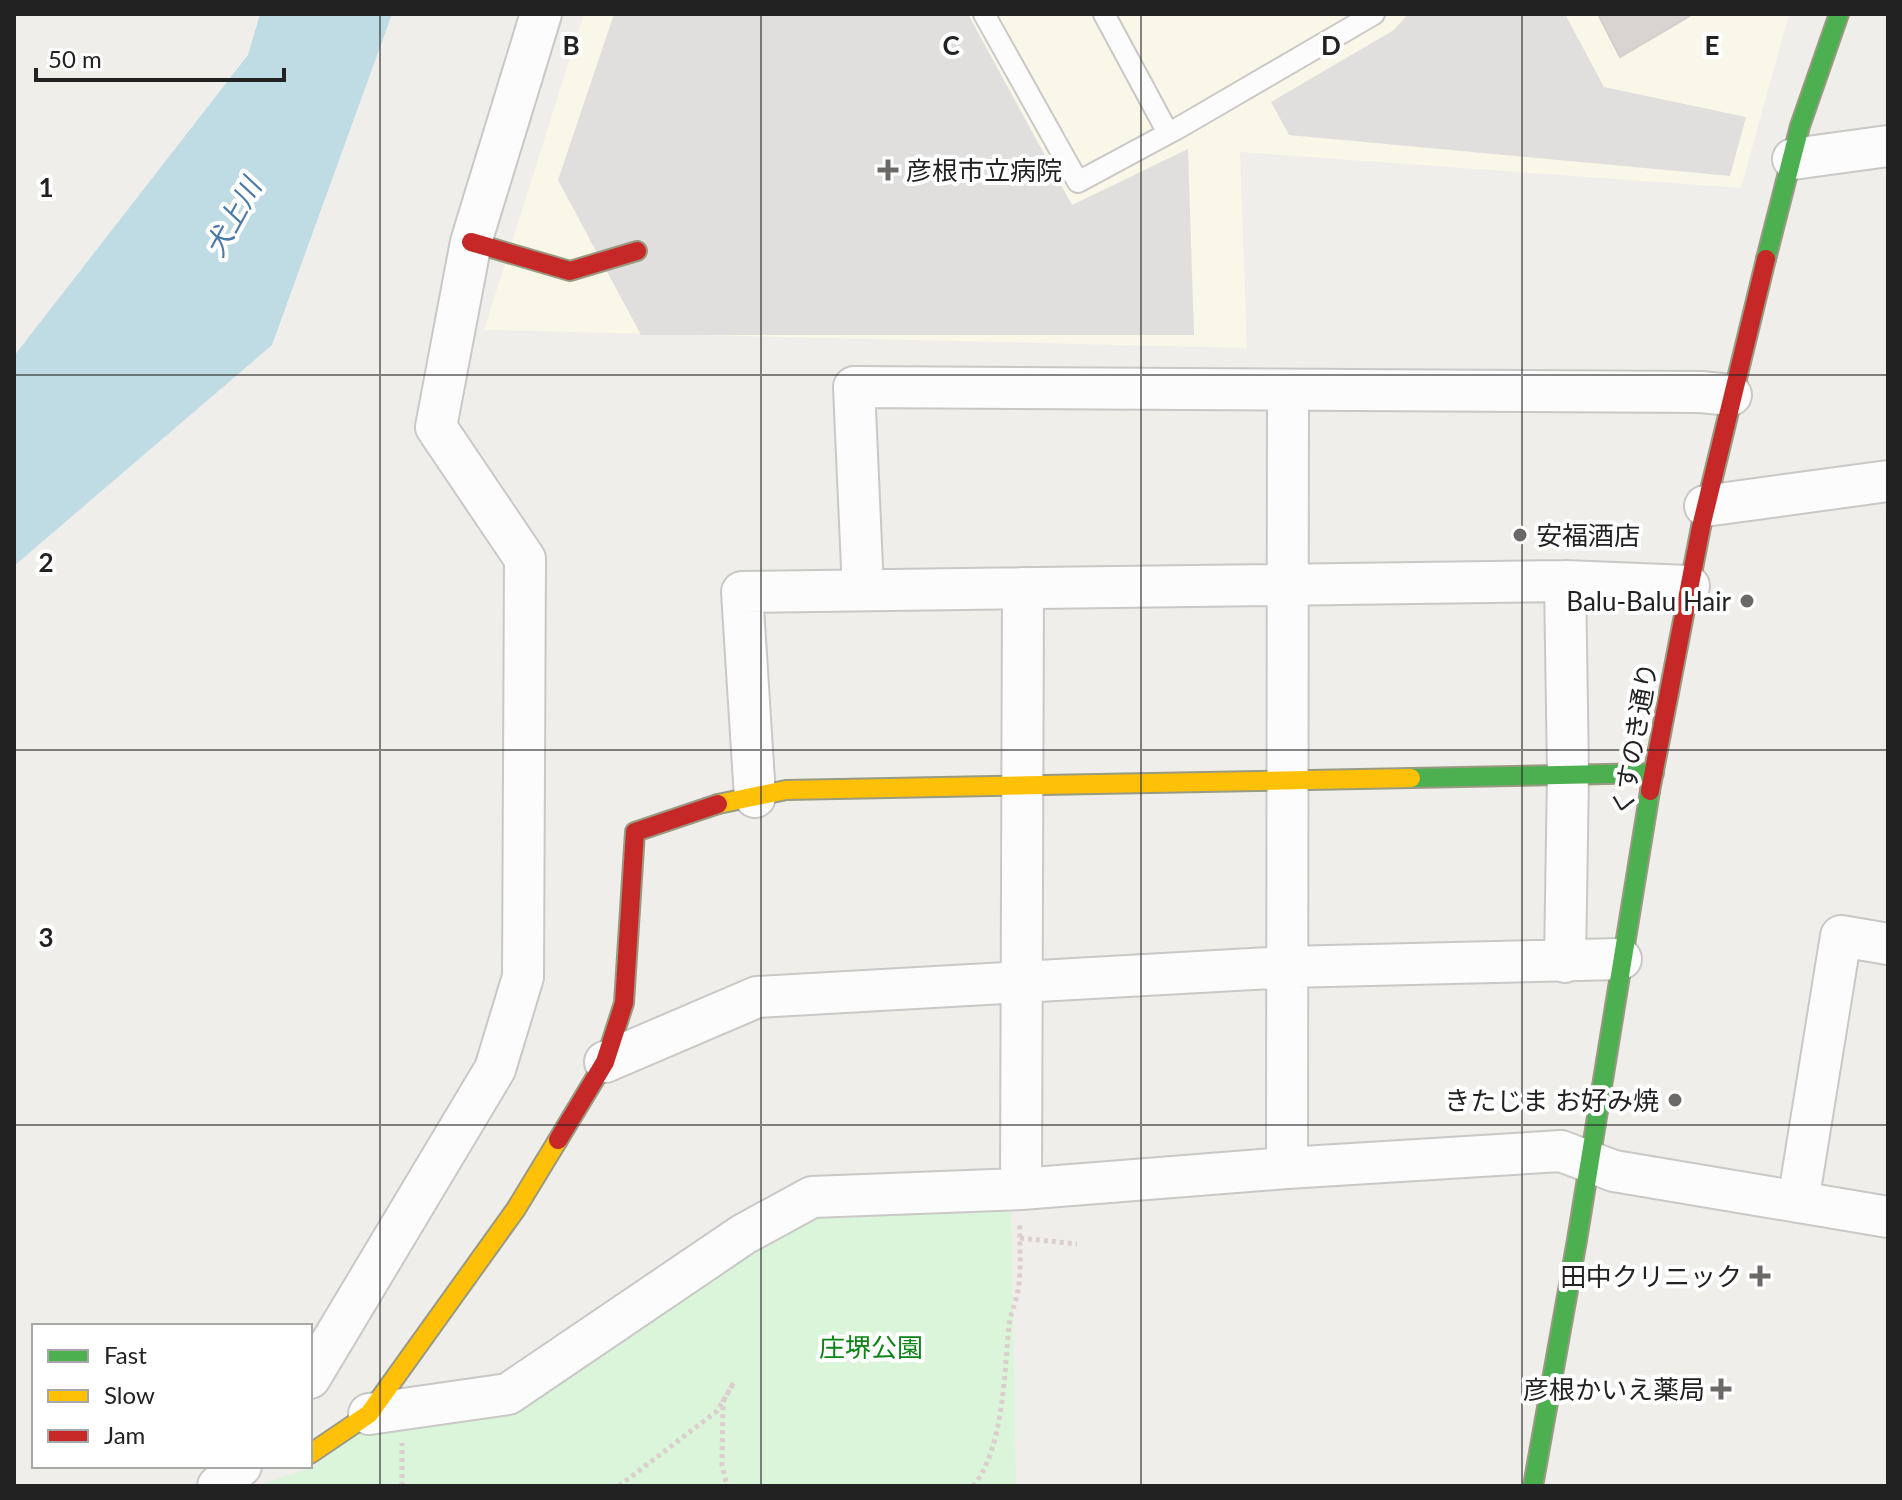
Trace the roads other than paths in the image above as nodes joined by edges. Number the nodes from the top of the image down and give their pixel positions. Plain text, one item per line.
1 (541, 14) edge
2 (984, 14) edge
3 (1104, 14) edge
4 (1374, 14) edge
5 (1839, 14) edge
6 (1168, 133) junction
7 (1888, 146) edge
8 (1793, 159) junction
9 (471, 242) junction
10 (637, 251) dead end
11 (1288, 391) junction
12 (1731, 395) junction
13 (1888, 481) edge
14 (1705, 506) junction
15 (1565, 581) junction
16 (1288, 585) junction
17 (1689, 586) junction
18 (1023, 588) junction
19 (863, 590) junction
20 (1568, 773) junction
21 (1654, 773) junction
22 (1288, 778) junction
23 (1022, 784) junction
24 (755, 797) junction
25 (1888, 944) edge
26 (1621, 959) junction
27 (1565, 962) junction
28 (1287, 967) junction
29 (1022, 982) junction
30 (605, 1062) junction
31 (1590, 1161) junction
32 (1287, 1168) junction
33 (1021, 1189) junction
34 (1798, 1202) junction
35 (1888, 1217) edge
36 (312, 1375) edge
37 (369, 1414) junction
38 (312, 1453) edge
39 (1533, 1486) edge

1 - 9 street
2 - 6 lane
3 - 6 lane
4 - 6 lane
5 - 8 street, くすのき通り
7 - 8 street
8 - 12 street, くすのき通り
9 - 10 street
9 - 36 street
11 - 12 street
11 - 16 street
11 - 19 street
12 - 14 street, くすのき通り
13 - 14 street
14 - 17 street, くすのき通り
15 - 16 street
15 - 17 street
15 - 20 street
16 - 18 street
16 - 22 street
17 - 21 street, くすのき通り
18 - 19 street
18 - 23 street
19 - 24 street
20 - 21 street
20 - 22 street
20 - 27 street
21 - 26 street, くすのき通り
22 - 23 street
22 - 28 street
23 - 24 street
23 - 29 street
24 - 30 street
25 - 34 street
26 - 27 street
26 - 31 street, くすのき通り
27 - 28 street
28 - 29 street
28 - 32 street
29 - 30 street
29 - 33 street
30 - 37 street
31 - 32 street
31 - 34 street
31 - 39 street, くすのき通り
32 - 33 street
33 - 37 street
34 - 35 street
37 - 38 street

